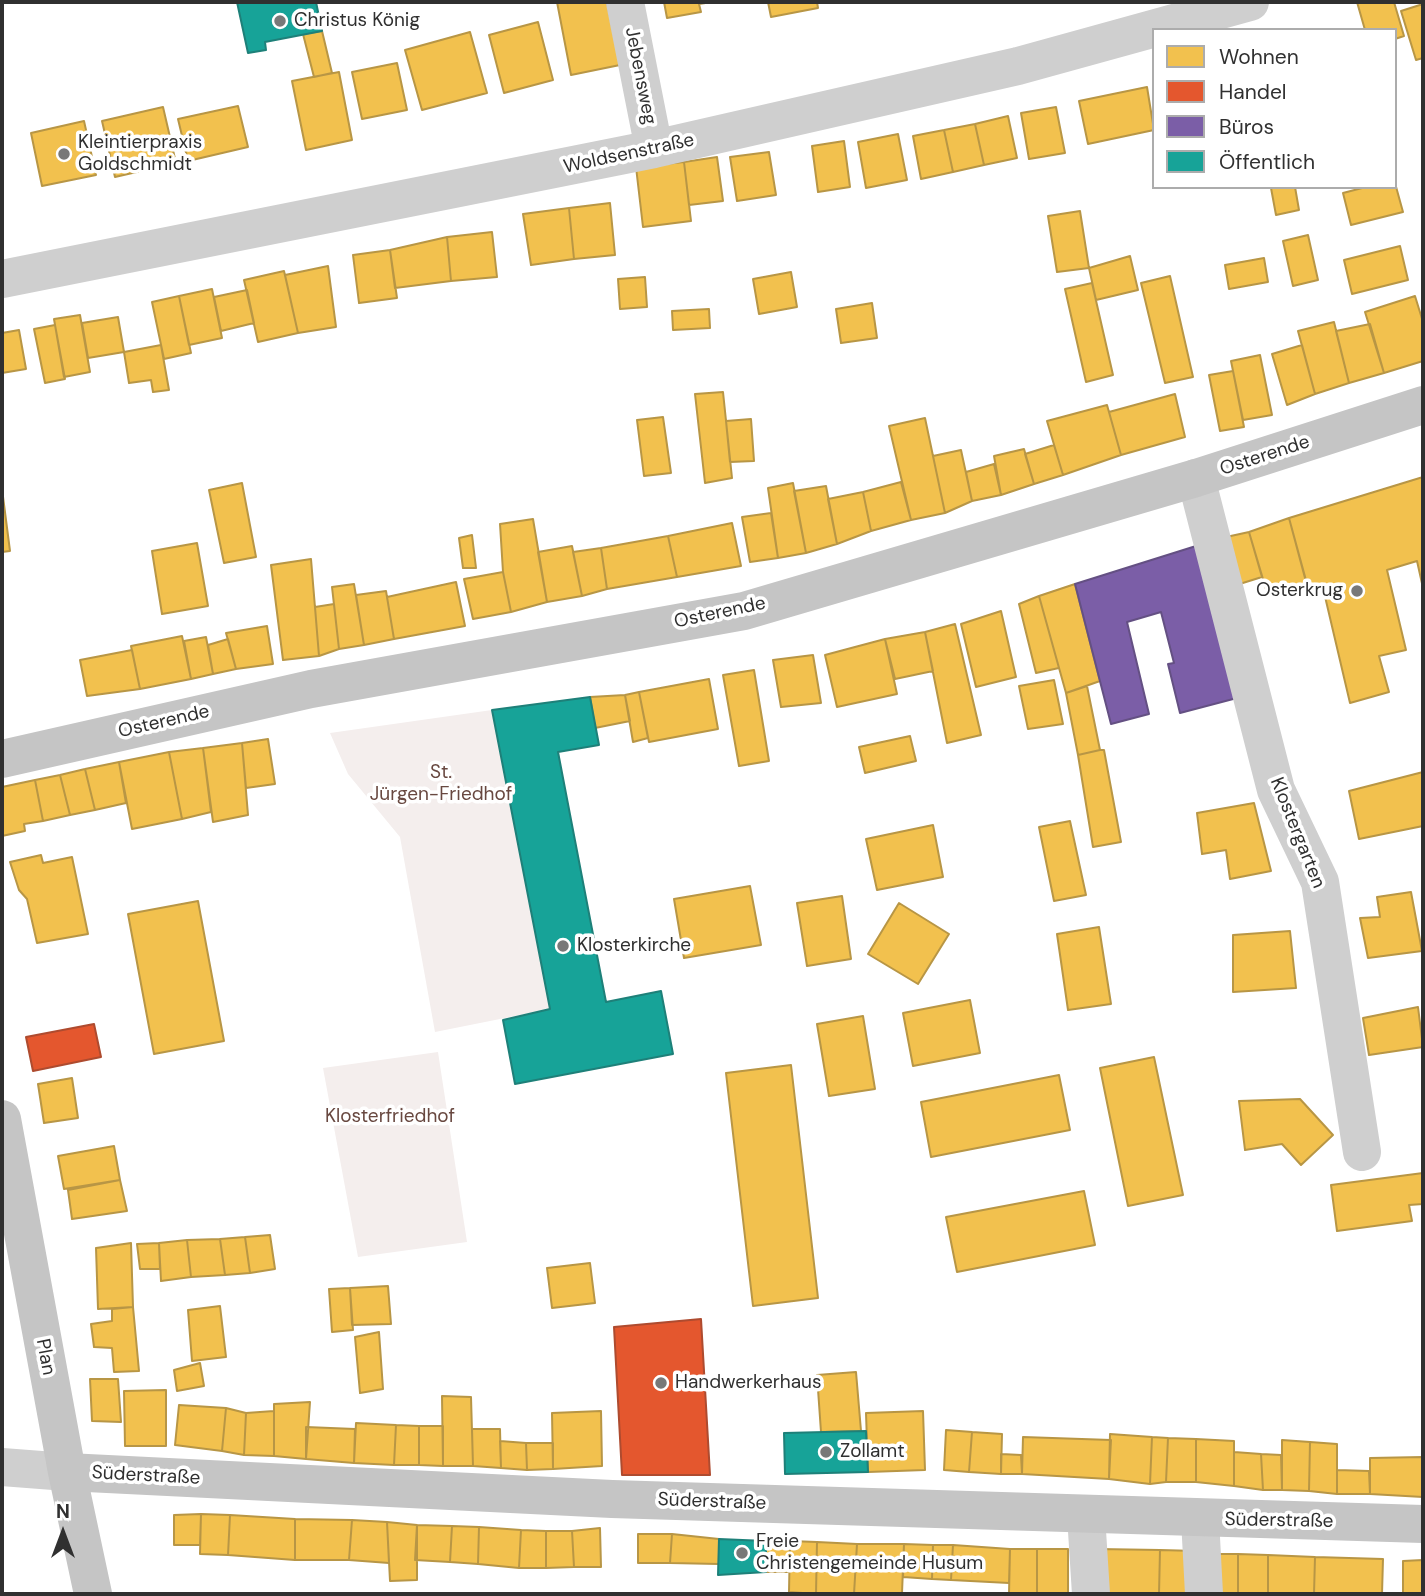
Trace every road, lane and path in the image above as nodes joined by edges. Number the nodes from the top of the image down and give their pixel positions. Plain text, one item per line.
1 (625, 2) edge
2 (1250, 2) edge
3 (1156, 28) edge
4 (1152, 29) edge
5 (654, 149) junction
6 (2, 279) edge
7 (1423, 405) edge
8 (1196, 478) junction
9 (2, 759) edge
10 (2, 1119) edge
11 (1362, 1152) dead end
12 (12, 1242) edge
13 (2, 1467) edge
14 (67, 1472) junction
15 (1086, 1515) junction
16 (1200, 1519) junction
17 (1423, 1524) edge
18 (93, 1594) edge
19 (1091, 1594) edge
20 (1204, 1594) edge

1 - 5 street, Jebensweg
2 - 3 street, Woldsenstraße
4 - 5 street, Woldsenstraße
5 - 6 street, Woldsenstraße
7 - 8 main road, Osterende
8 - 9 main road, Osterende
8 - 11 street, Klostergarten
10 - 12 main road, Plan
12 - 14 main road, Plan
13 - 14 street, Süderstraße
14 - 15 main road, Süderstraße
14 - 18 main road, Plan
15 - 16 main road, Süderstraße
15 - 19 street
16 - 17 main road, Süderstraße
16 - 20 street

